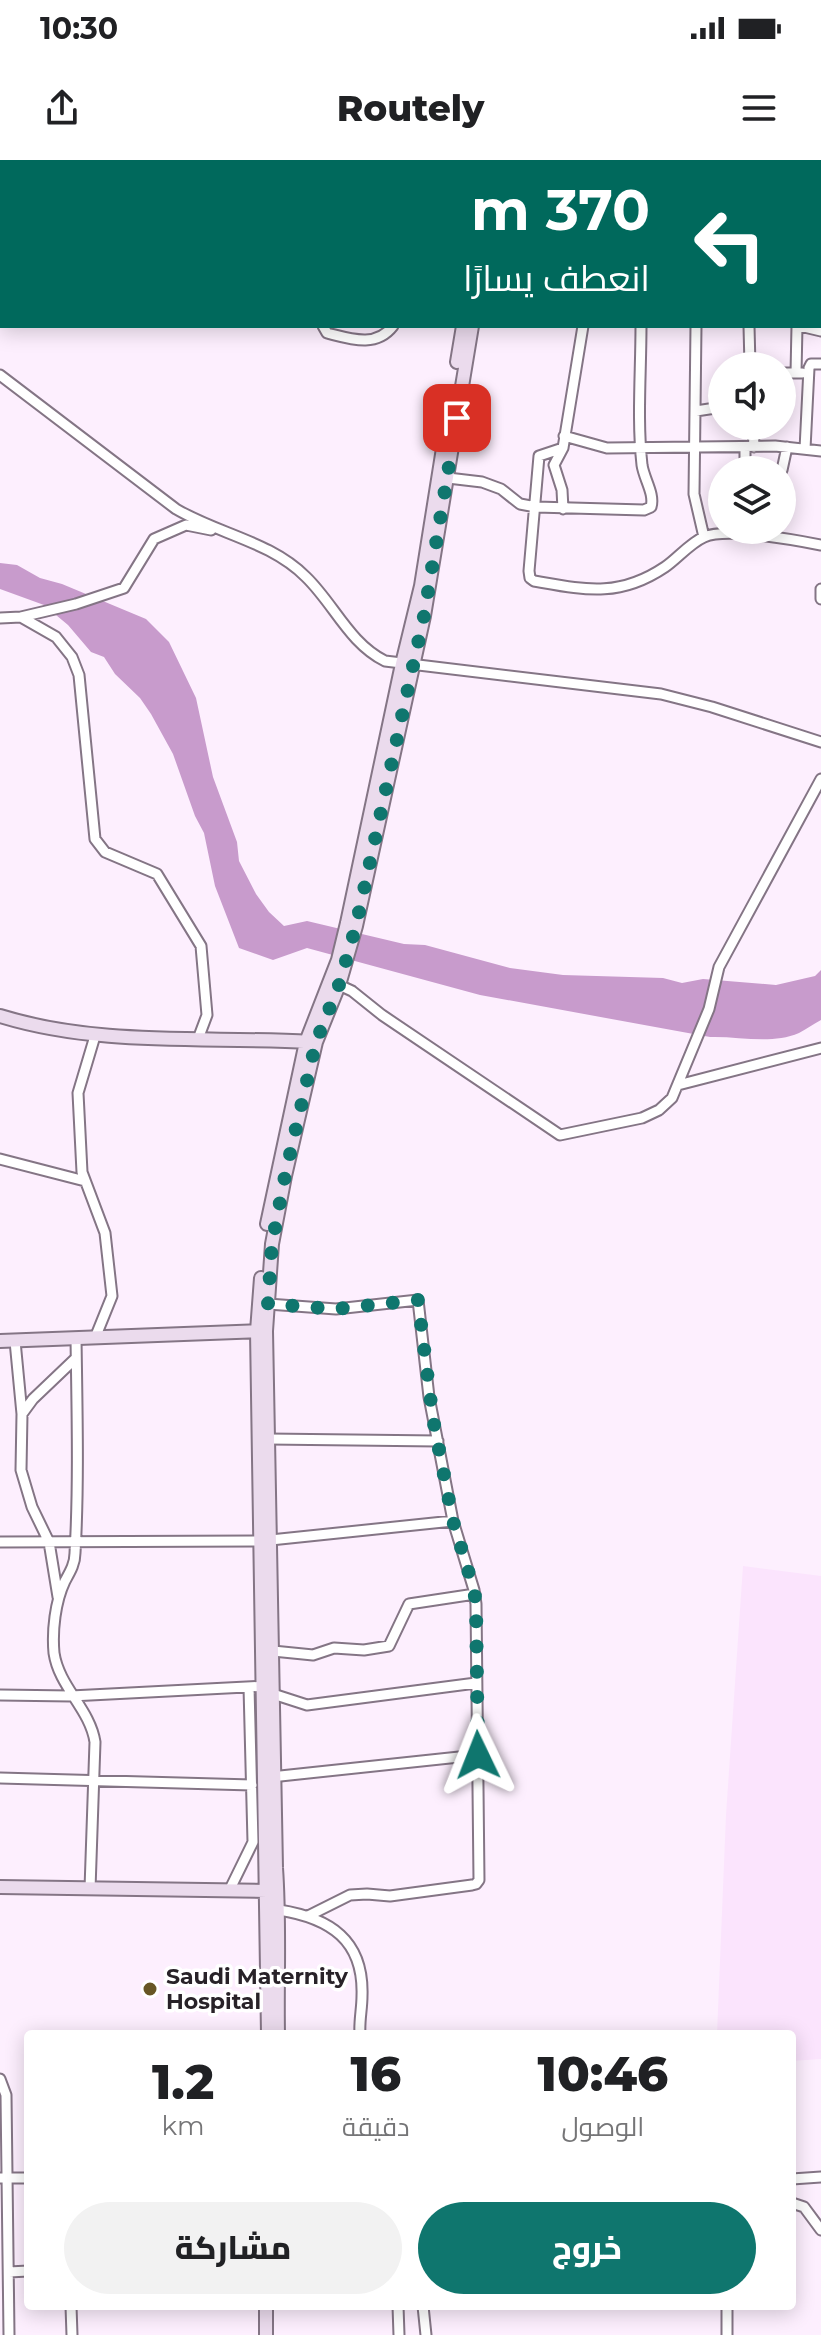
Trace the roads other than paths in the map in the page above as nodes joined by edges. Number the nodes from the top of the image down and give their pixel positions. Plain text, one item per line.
1 (324, 328) edge
2 (391, 328) edge
3 (463, 328) edge
4 (472, 328) edge
5 (583, 328) edge
6 (641, 328) edge
7 (696, 328) edge
8 (749, 328) edge
9 (799, 328) edge
10 (750, 352) edge
11 (821, 364) edge
12 (796, 373) joint
13 (809, 373) junction
14 (0, 375) edge
15 (708, 409) edge
16 (696, 411) junction
17 (564, 436) junction
18 (751, 440) edge
19 (750, 447) junction
20 (787, 447) junction
21 (563, 448) junction
22 (641, 448) junction
23 (697, 448) junction
24 (805, 449) junction
25 (821, 451) edge
26 (748, 456) edge
27 (785, 456) edge
28 (448, 478) junction
29 (536, 507) junction
30 (563, 509) junction
31 (240, 536) junction
32 (708, 536) edge
33 (704, 537) junction
34 (796, 539) edge
35 (821, 545) edge
36 (821, 589) edge
37 (821, 599) edge
38 (21, 617) junction
39 (0, 618) edge
40 (407, 664) junction
41 (821, 742) edge
42 (821, 779) edge
43 (342, 961) junction
44 (339, 985) junction
45 (0, 1016) edge
46 (95, 1036) junction
47 (198, 1039) junction
48 (311, 1042) junction
49 (821, 1048) edge
50 (678, 1085) junction
51 (0, 1159) edge
52 (85, 1181) junction
53 (268, 1304) junction
54 (262, 1331) junction
55 (76, 1338) junction
56 (95, 1338) junction
57 (0, 1341) edge
58 (15, 1341) junction
59 (76, 1358) junction
60 (22, 1414) junction
61 (268, 1439) junction
62 (438, 1441) junction
63 (453, 1521) junction
64 (75, 1541) junction
65 (265, 1541) junction
66 (0, 1542) edge
67 (49, 1542) junction
68 (475, 1594) junction
69 (59, 1600) junction
70 (273, 1651) junction
71 (476, 1683) junction
72 (249, 1687) junction
73 (270, 1689) junction
74 (0, 1695) edge
75 (71, 1696) junction
76 (258, 1739) junction
77 (478, 1755) junction
78 (270, 1777) junction
79 (0, 1778) edge
80 (93, 1781) junction
81 (252, 1785) junction
82 (259, 1804) junction
83 (0, 1887) edge
84 (90, 1889) junction
85 (229, 1891) junction
86 (267, 1891) junction
87 (279, 1910) junction
88 (308, 1916) junction
89 (272, 1960) junction
90 (268, 2030) edge
91 (278, 2030) edge
92 (360, 2030) edge
93 (0, 2079) edge
94 (821, 2177) edge
95 (4, 2178) edge
96 (796, 2179) edge
97 (796, 2204) edge
98 (821, 2230) edge
99 (5, 2260) edge
100 (24, 2271) edge
101 (9, 2272) junction
102 (71, 2310) edge
103 (266, 2310) edge
104 (398, 2310) edge
105 (423, 2310) edge
106 (727, 2310) edge
107 (9, 2335) edge
108 (72, 2335) edge
109 (266, 2335) edge
110 (399, 2335) edge
111 (426, 2335) edge
112 (727, 2335) edge

1 - 2 street
3 - 40 street
4 - 28 street
5 - 17 street
6 - 22 street
7 - 16 street
8 - 10 street
9 - 12 street
11 - 13 street
12 - 13 street
13 - 24 street
14 - 31 street
15 - 16 street
16 - 23 street
17 - 21 street
17 - 22 street
18 - 19 street
19 - 20 street
19 - 23 street
19 - 26 street
20 - 24 street
20 - 27 street
21 - 29 street
21 - 30 street
22 - 23 street
22 - 30 street
23 - 33 street
24 - 25 street
28 - 29 street
28 - 40 street
29 - 30 street
29 - 33 street
31 - 38 street
31 - 40 street
32 - 33 street
34 - 35 street
36 - 37 street
38 - 39 street
38 - 47 street
40 - 41 street
40 - 43 street
42 - 50 street
43 - 44 street
43 - 48 street
44 - 48 street
44 - 50 street
45 - 46 street
46 - 47 street
46 - 52 street
47 - 48 street
48 - 53 street
48 - 54 street
49 - 50 street
51 - 52 street
52 - 56 street
53 - 54 street
53 - 62 street
54 - 56 street
54 - 61 street
54 - 65 street
55 - 56 street
55 - 58 street
55 - 59 street
57 - 58 street
58 - 60 street
59 - 60 street
59 - 64 street
60 - 67 street
61 - 62 street
61 - 65 street
62 - 63 street
63 - 65 street
63 - 68 street
64 - 65 street
64 - 67 street
64 - 69 street
65 - 70 street
65 - 73 street
66 - 67 street
67 - 69 street
68 - 70 street
68 - 71 street
69 - 75 street
70 - 73 street
71 - 73 street
71 - 77 street
72 - 73 street
72 - 75 street
72 - 76 street
73 - 76 street
73 - 78 street
74 - 75 street
75 - 80 street
76 - 78 street
76 - 81 street
77 - 78 street
77 - 88 street
78 - 82 street
78 - 87 street
79 - 80 street
80 - 81 street
80 - 84 street
81 - 82 street
82 - 85 street
82 - 86 street
83 - 84 street
84 - 85 street
85 - 86 street
86 - 89 street
87 - 88 street
87 - 89 street
88 - 92 street
89 - 90 street
89 - 91 street
93 - 95 street
94 - 96 street
95 - 99 street
97 - 98 street
99 - 101 street
100 - 101 street
101 - 107 street
102 - 108 street
103 - 109 street
104 - 110 street
105 - 111 street
106 - 112 street

